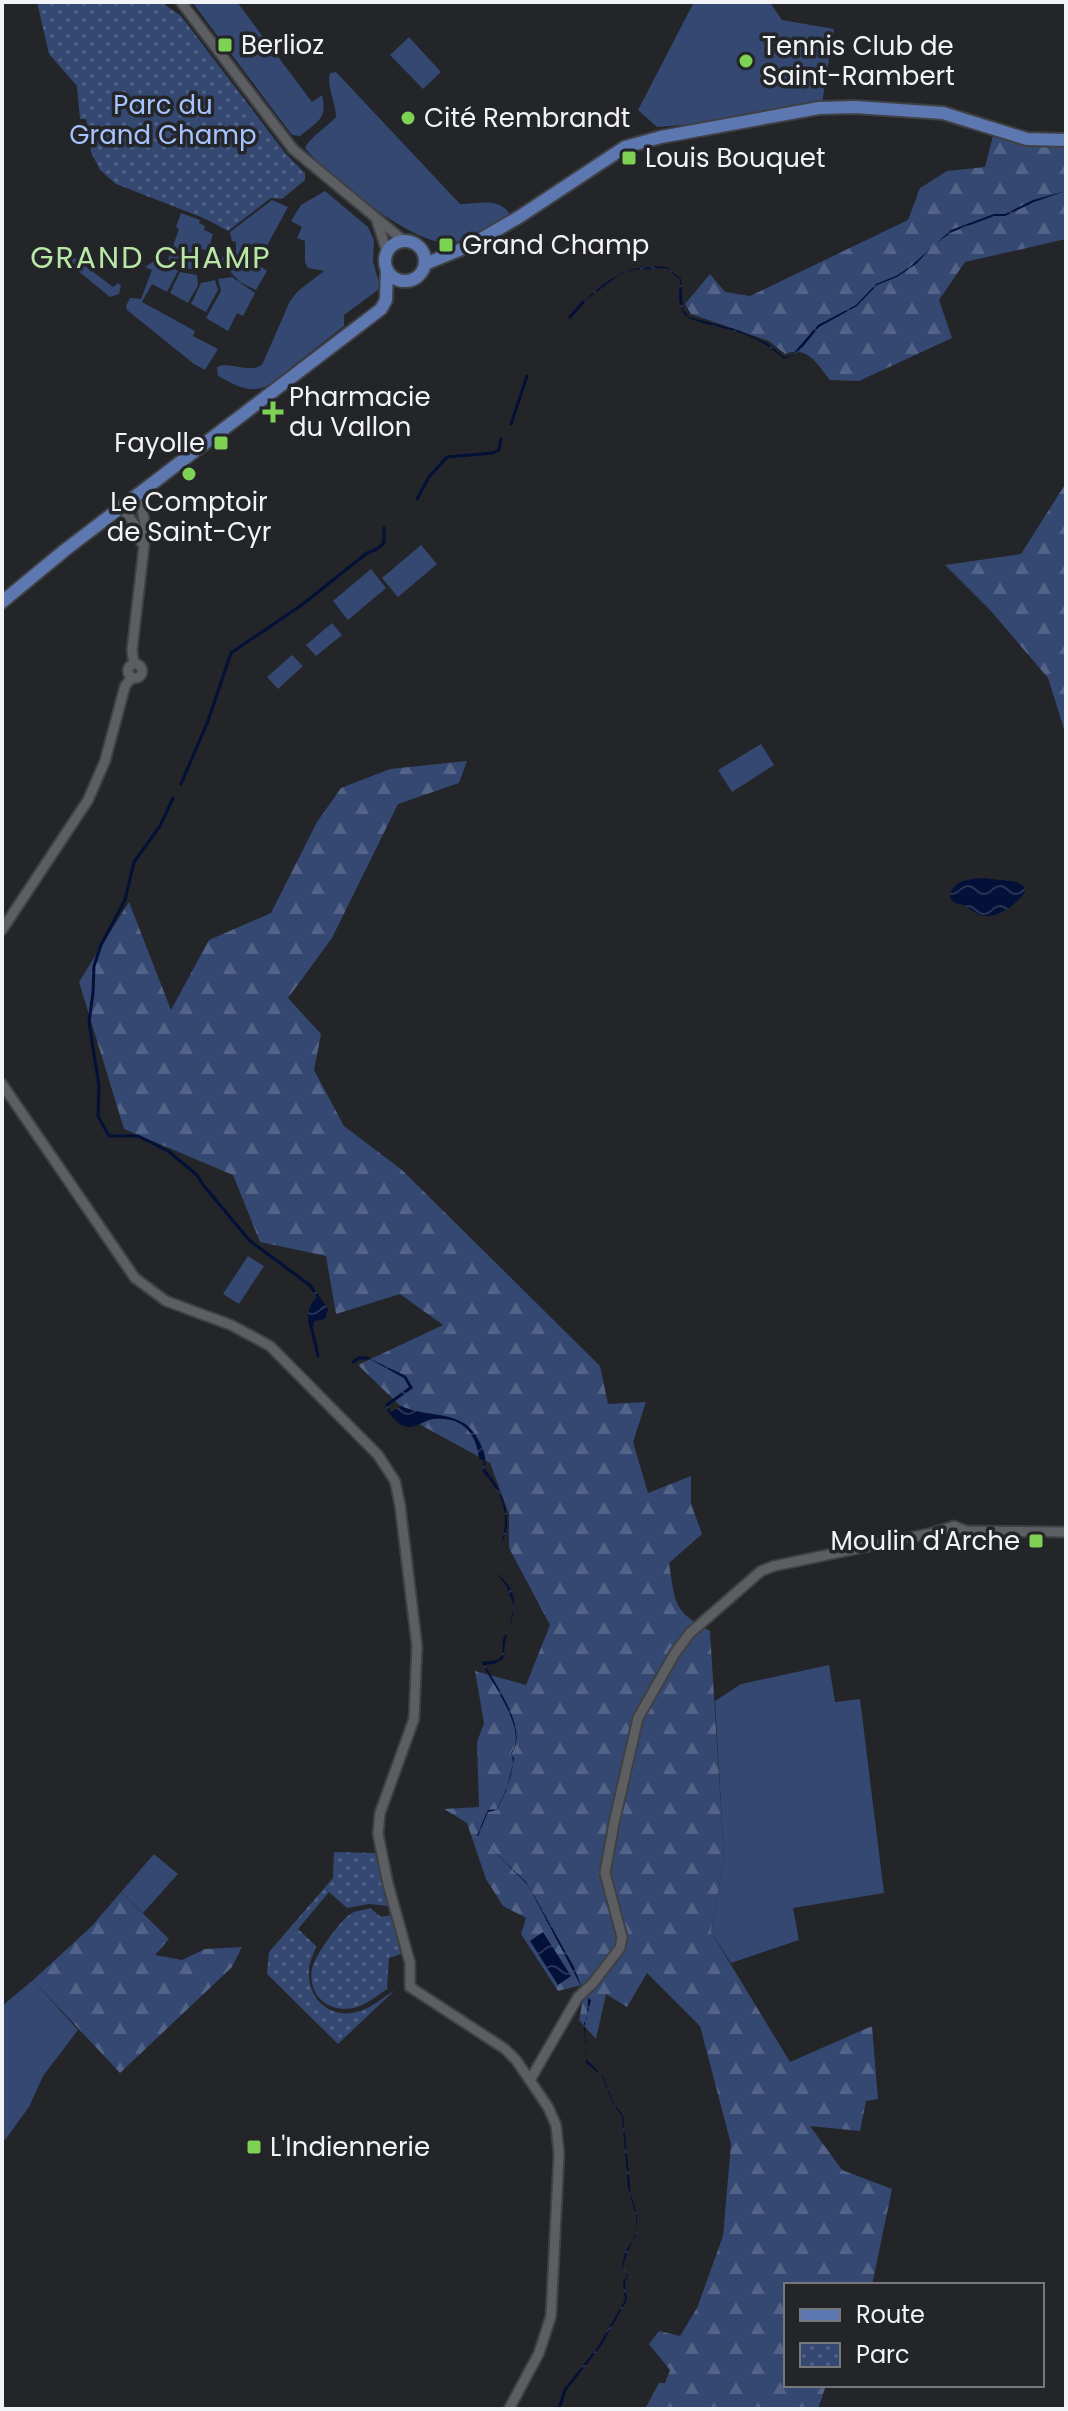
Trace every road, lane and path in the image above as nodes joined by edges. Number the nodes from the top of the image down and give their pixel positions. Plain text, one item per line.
1 (181, 2) edge
2 (1066, 140) edge
3 (375, 218) junction
4 (404, 241) junction
5 (421, 248) junction
6 (387, 252) junction
7 (450, 252) junction
8 (425, 264) junction
9 (387, 269) junction
10 (407, 280) junction
11 (386, 300) junction
12 (134, 499) junction
13 (122, 507) junction
14 (142, 546) junction
15 (2, 602) edge
16 (2, 930) edge
17 (2, 1084) edge
18 (1066, 1532) edge
19 (530, 2080) junction
20 (509, 2409) edge

1 - 3 street
2 - 7 main road
3 - 4 street
3 - 6 street
4 - 5 main road
4 - 6 main road
5 - 7 main road
5 - 8 main road
6 - 9 main road
7 - 8 main road
8 - 10 main road
9 - 10 main road
9 - 11 main road
10 - 11 main road
11 - 12 main road
12 - 13 main road
12 - 14 street
13 - 14 street
13 - 15 main road
14 - 16 street
17 - 19 street
18 - 19 street
19 - 20 street

